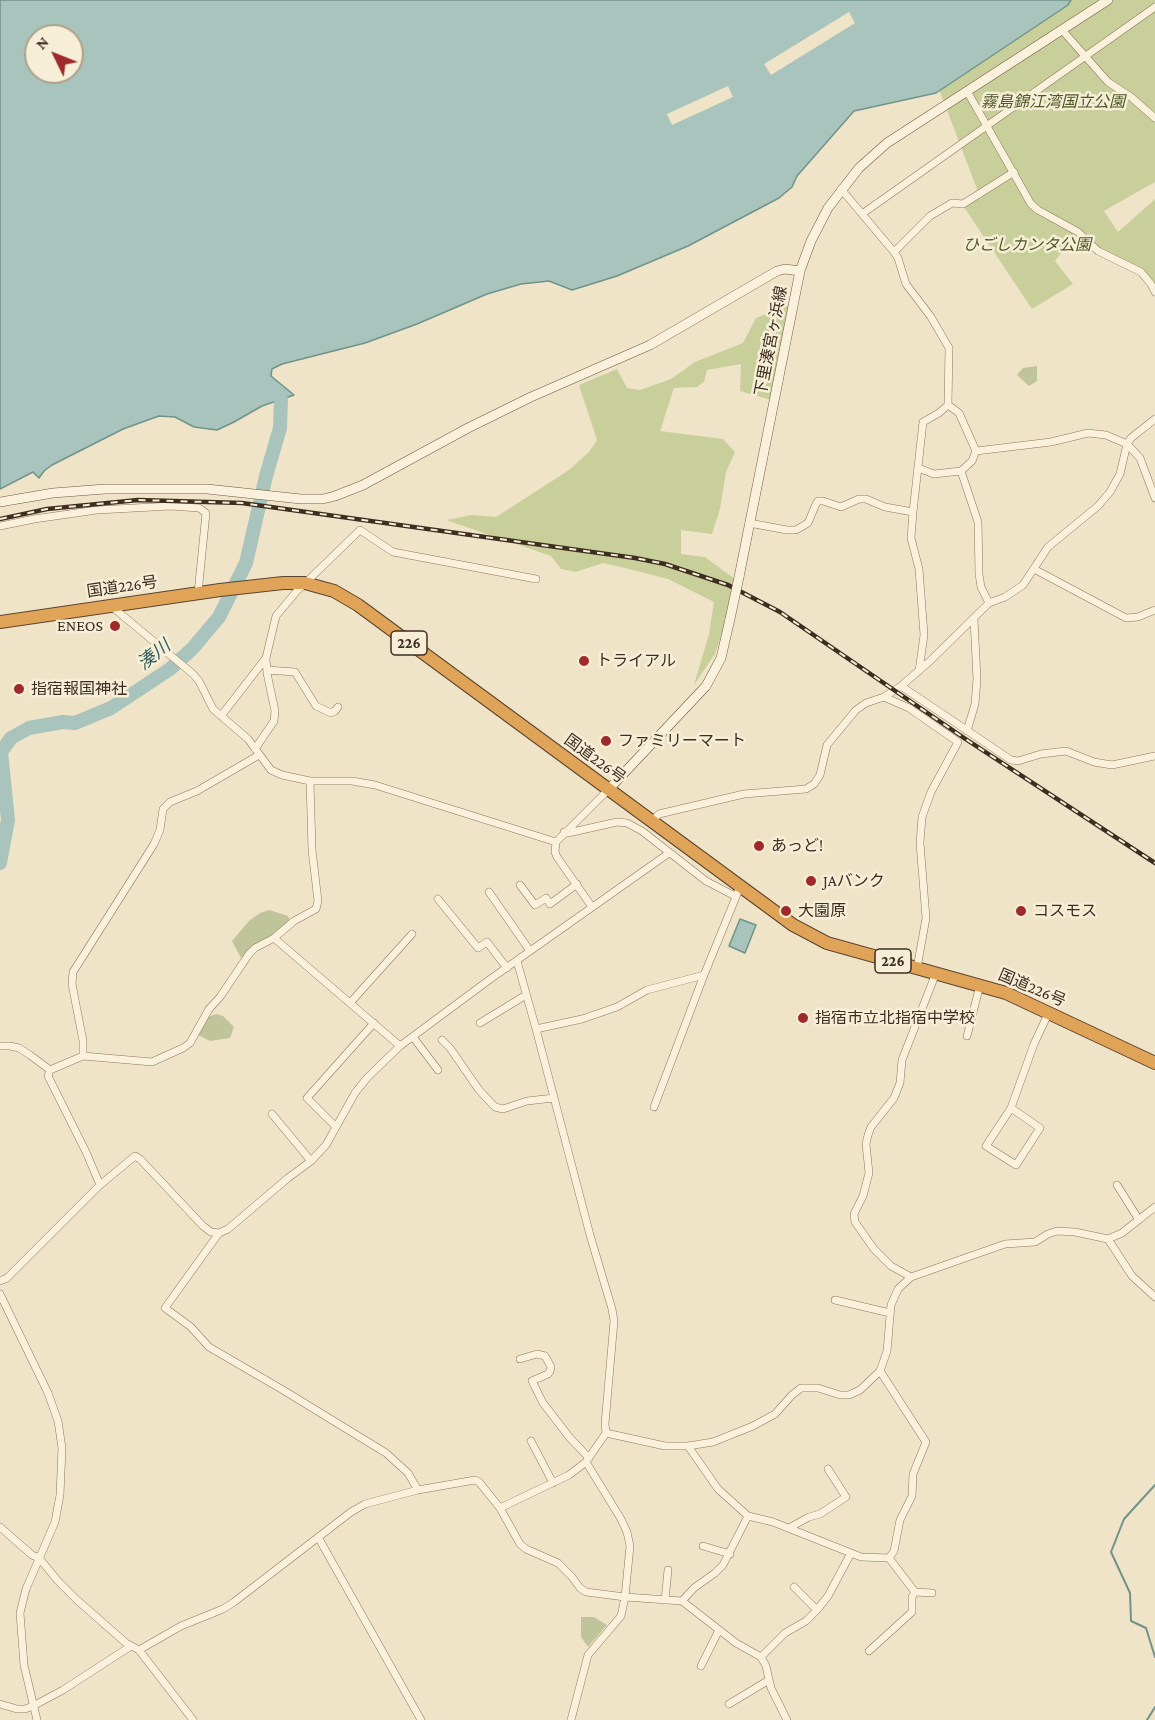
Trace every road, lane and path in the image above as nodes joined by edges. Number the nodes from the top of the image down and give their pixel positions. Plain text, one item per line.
1 (1108, 0) edge
2 (1155, 7) edge
3 (1062, 30) junction
4 (1085, 56) junction
5 (968, 91) junction
6 (1155, 118) edge
7 (987, 126) junction
8 (1014, 172) junction
9 (841, 189) junction
10 (862, 214) junction
11 (894, 252) junction
12 (800, 271) junction
13 (1155, 292) edge
14 (948, 405) junction
15 (1155, 419) edge
16 (1127, 444) junction
17 (976, 451) junction
18 (918, 468) junction
19 (961, 471) junction
20 (1155, 498) edge
21 (0, 502) edge
22 (913, 512) junction
23 (749, 523) junction
24 (0, 526) edge
25 (1034, 569) junction
26 (536, 579) dead end
27 (305, 583) junction
28 (198, 593) junction
29 (989, 603) junction
30 (110, 605) junction
31 (1155, 610) edge
32 (974, 619) junction
33 (0, 622) edge
34 (266, 658) junction
35 (267, 670) junction
36 (919, 671) junction
37 (901, 686) junction
38 (884, 697) junction
39 (338, 707) dead end
40 (221, 716) junction
41 (967, 731) junction
42 (257, 752) junction
43 (1155, 756) edge
44 (310, 781) junction
45 (609, 789) junction
46 (652, 821) junction
47 (564, 832) junction
48 (556, 842) junction
49 (669, 853) junction
50 (577, 884) junction
51 (520, 885) dead end
52 (489, 892) dead end
53 (738, 892) junction
54 (438, 899) dead end
55 (592, 907) junction
56 (412, 934) dead end
57 (274, 938) junction
58 (530, 951) junction
59 (517, 961) junction
60 (507, 968) junction
61 (916, 968) junction
62 (936, 973) junction
63 (704, 975) junction
64 (980, 984) junction
65 (526, 996) junction
66 (350, 1003) junction
67 (1049, 1012) junction
68 (374, 1023) junction
69 (480, 1023) dead end
70 (536, 1029) junction
71 (967, 1036) dead end
72 (413, 1037) junction
73 (442, 1040) dead end
74 (0, 1046) edge
75 (400, 1046) junction
76 (83, 1056) junction
77 (1155, 1063) edge
78 (50, 1070) junction
79 (438, 1070) dead end
80 (554, 1098) junction
81 (654, 1107) dead end
82 (1011, 1108) junction
83 (272, 1114) dead end
84 (335, 1126) junction
85 (311, 1161) junction
86 (100, 1185) junction
87 (1117, 1185) dead end
88 (1155, 1207) edge
89 (1138, 1220) junction
90 (219, 1233) junction
91 (1108, 1239) junction
92 (911, 1276) junction
93 (0, 1281) edge
94 (0, 1294) edge
95 (1155, 1297) edge
96 (835, 1300) dead end
97 (890, 1312) junction
98 (520, 1359) dead end
99 (880, 1371) junction
100 (606, 1432) junction
101 (531, 1441) dead end
102 (688, 1446) junction
103 (587, 1460) junction
104 (828, 1469) dead end
105 (553, 1484) junction
106 (418, 1490) junction
107 (500, 1508) junction
108 (748, 1516) junction
109 (0, 1527) edge
110 (789, 1528) junction
111 (318, 1537) junction
112 (703, 1545) dead end
113 (851, 1553) junction
114 (730, 1554) junction
115 (39, 1558) junction
116 (889, 1558) junction
117 (668, 1570) dead end
118 (794, 1587) dead end
119 (915, 1592) junction
120 (932, 1593) dead end
121 (625, 1598) junction
122 (665, 1600) junction
123 (682, 1601) junction
124 (817, 1610) junction
125 (719, 1630) junction
126 (132, 1646) junction
127 (139, 1650) junction
128 (869, 1651) dead end
129 (761, 1657) junction
130 (701, 1666) dead end
131 (769, 1680) junction
132 (0, 1704) edge
133 (729, 1704) dead end
134 (33, 1706) junction
135 (37, 1720) edge
136 (193, 1720) edge
137 (421, 1720) edge
138 (571, 1720) edge
139 (787, 1720) edge

1 - 3 main road, 下里湊宮ヶ浜線
2 - 4 street
3 - 4 street
3 - 5 main road, 下里湊宮ヶ浜線
4 - 6 street
4 - 7 street
5 - 7 street
5 - 9 main road, 下里湊宮ヶ浜線
7 - 8 street
7 - 10 street
8 - 11 street
8 - 13 street
9 - 10 street
9 - 12 main road, 下里湊宮ヶ浜線
10 - 11 street
11 - 14 street
12 - 21 main road
12 - 23 main road, 下里湊宮ヶ浜線
14 - 17 street
14 - 18 street
15 - 16 street
16 - 17 street
16 - 20 street
16 - 25 street
17 - 19 street
18 - 19 street
18 - 22 street
19 - 29 street
22 - 23 street
22 - 36 street
23 - 45 main road, 下里湊宮ヶ浜線, bridge
24 - 28 street
25 - 29 street
25 - 31 street
26 - 27 street
27 - 28 highway, 国道226号 / 226
27 - 34 street
27 - 45 highway, 国道226号 / 226
28 - 30 highway, 国道226号 / 226
29 - 32 street
30 - 33 highway, 国道226号 / 226
30 - 40 street
32 - 36 street
32 - 41 street
34 - 35 street
34 - 40 street
35 - 39 street
35 - 42 street
36 - 37 street
37 - 38 street
37 - 41 street
38 - 46 street
38 - 61 street
40 - 42 street
41 - 43 street
42 - 44 street
42 - 76 street
44 - 48 street
44 - 57 street
45 - 46 highway, 国道226号 / 226
45 - 47 street
46 - 53 highway, 国道226号 / 226
47 - 48 street
47 - 49 street
48 - 50 street
49 - 53 street
49 - 55 street
50 - 51 street
50 - 55 street
52 - 58 street
53 - 61 highway, 国道226号 / 226
53 - 63 street
54 - 60 street
55 - 58 street
56 - 66 street
57 - 66 street
57 - 76 street
58 - 59 street
59 - 60 street
59 - 65 street
60 - 72 street
61 - 62 highway, 国道226号 / 226
62 - 64 highway, 国道226号 / 226
62 - 92 street
63 - 70 street
63 - 81 street
64 - 67 highway, 国道226号 / 226
64 - 71 street
65 - 69 street
65 - 70 street
66 - 68 street
67 - 77 highway, 国道226号 / 226
67 - 82 street
68 - 75 street
68 - 84 street
70 - 80 street
72 - 75 street
72 - 79 street
73 - 80 street
74 - 78 street
75 - 84 street
76 - 78 street
78 - 86 street
80 - 100 street
82 - 82 street
83 - 85 street
84 - 85 street
85 - 90 street
86 - 90 street
86 - 93 street
87 - 89 street
88 - 89 street
89 - 91 street
90 - 106 street
91 - 92 street
91 - 95 street
92 - 97 street
94 - 115 street
96 - 97 street
97 - 99 street
98 - 103 street
99 - 102 street
99 - 116 street
100 - 102 street
100 - 103 street
101 - 105 street
102 - 108 street
103 - 105 street
103 - 121 street
104 - 110 street
105 - 107 street
106 - 107 street
106 - 111 street
107 - 121 street
108 - 110 street
108 - 114 street
109 - 115 street
110 - 113 street
111 - 127 street
111 - 137 street
112 - 114 street
113 - 116 street
113 - 124 street
114 - 123 street
115 - 126 street
115 - 134 street
116 - 119 street
117 - 122 street
118 - 124 street
119 - 120 street
119 - 128 street
121 - 122 street
121 - 138 street
122 - 123 street
123 - 125 street
124 - 129 street
125 - 129 street
125 - 130 street
126 - 127 street
126 - 134 street
127 - 136 street
129 - 131 street
131 - 133 street
131 - 139 street
132 - 134 street
134 - 135 street

